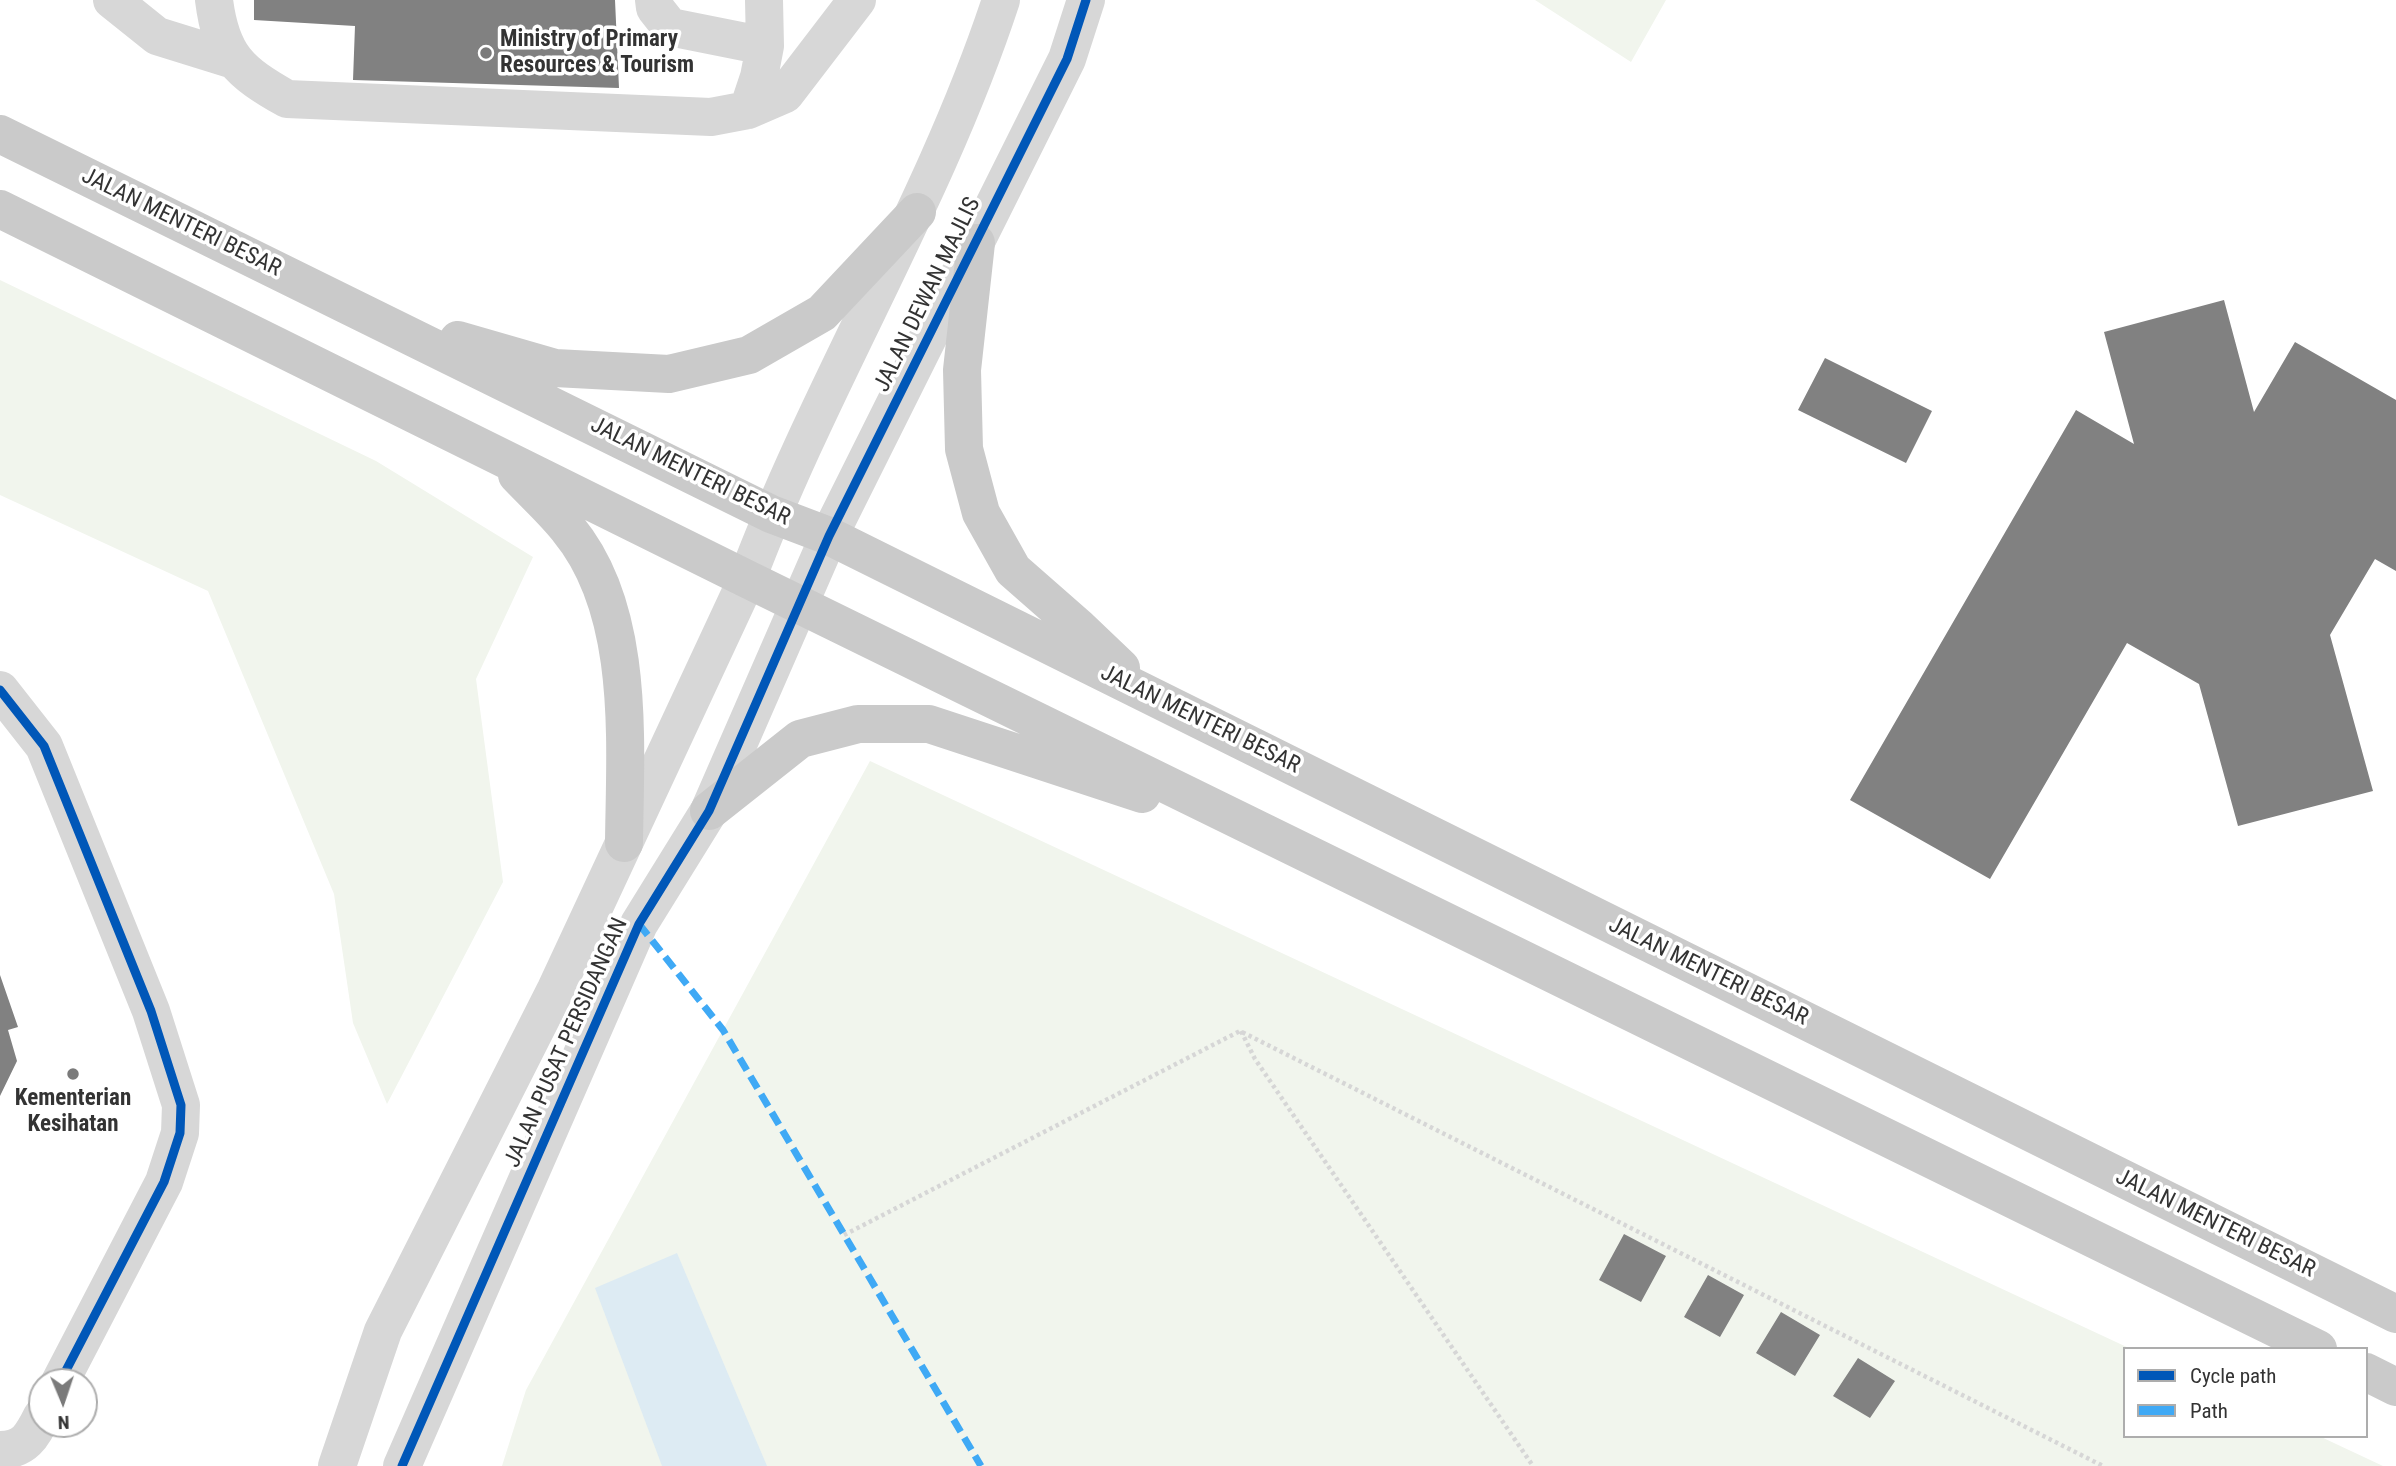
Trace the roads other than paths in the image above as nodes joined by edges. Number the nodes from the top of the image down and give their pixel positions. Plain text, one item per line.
1 (113, 0) edge
2 (214, 0) edge
3 (654, 0) edge
4 (764, 0) edge
5 (857, 0) edge
6 (1001, 0) edge
7 (1086, 0) edge
8 (765, 46) junction
9 (231, 59) junction
10 (748, 110) junction
11 (0, 134) edge
12 (0, 209) edge
13 (917, 212) junction
14 (976, 243) junction
15 (362, 312) junction
16 (498, 456) junction
17 (771, 514) junction
18 (829, 536) junction
19 (747, 579) junction
20 (801, 605) junction
21 (0, 690) edge
22 (1149, 694) junction
23 (709, 811) junction
24 (1252, 827) junction
25 (624, 843) junction
26 (2396, 1314) edge
27 (2314, 1347) edge
28 (67, 1368) edge
29 (2368, 1373) edge
30 (2396, 1387) edge
31 (31, 1438) edge
32 (0, 1450) edge
33 (337, 1466) edge
34 (402, 1466) edge

1 - 9 street
2 - 9 street
3 - 8 street
4 - 8 street
5 - 10 street
6 - 13 street, JALAN DEWAN MAJLIS
7 - 14 street, JALAN DEWAN MAJLIS
8 - 10 street
9 - 10 street
11 - 15 main road, JALAN MENTERI BESAR
12 - 16 main road
13 - 15 main road
13 - 17 street, JALAN DEWAN MAJLIS
14 - 18 street, JALAN DEWAN MAJLIS
14 - 22 main road
15 - 17 main road, JALAN MENTERI BESAR
16 - 19 main road
16 - 25 main road
17 - 18 main road, JALAN MENTERI BESAR
17 - 19 street, JALAN PUSAT PERSIDANGAN
18 - 20 street, JALAN DEWAN MAJLIS
18 - 22 main road, JALAN MENTERI BESAR
19 - 20 main road
19 - 25 street, JALAN PUSAT PERSIDANGAN
20 - 23 street, JALAN PUSAT PERSIDANGAN
20 - 24 main road
21 - 28 street
22 - 26 main road, JALAN MENTERI BESAR
23 - 24 main road
23 - 34 street, JALAN PUSAT PERSIDANGAN
24 - 27 main road
25 - 33 street, JALAN PUSAT PERSIDANGAN
29 - 30 main road
31 - 32 street

